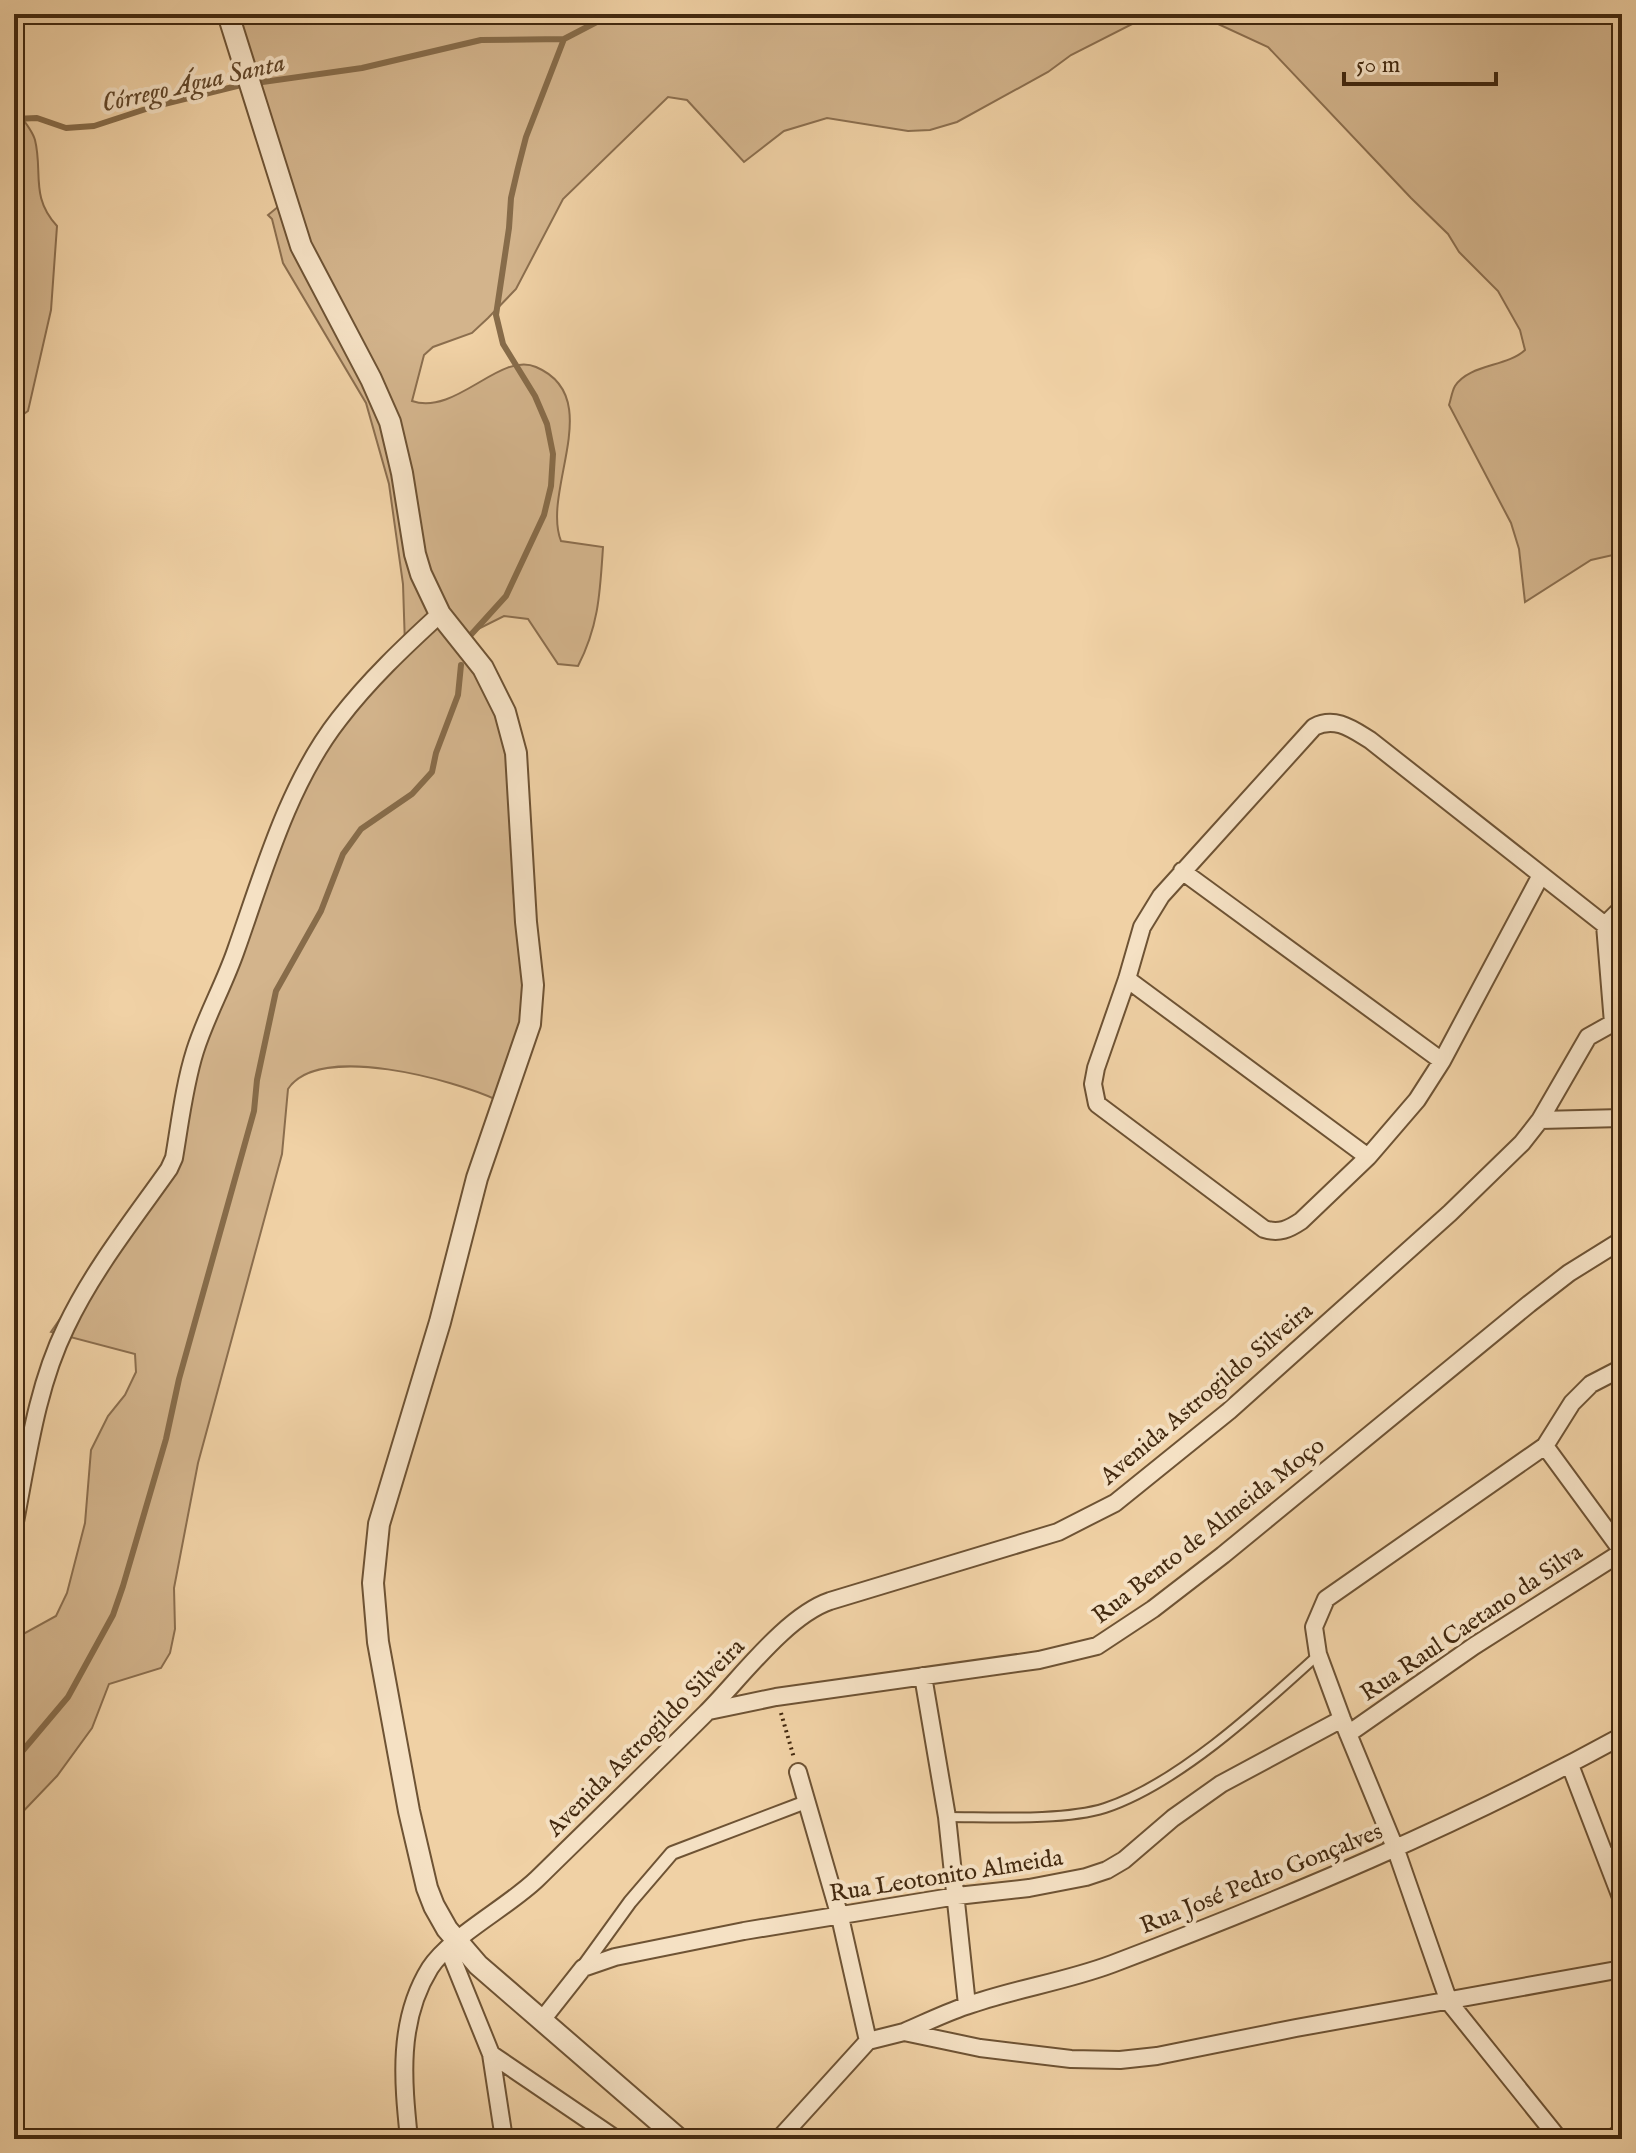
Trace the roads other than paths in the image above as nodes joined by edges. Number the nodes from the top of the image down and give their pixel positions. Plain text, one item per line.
1 (228, 14) edge
2 (440, 614) junction
3 (1182, 871) junction
4 (1541, 875) junction
5 (1622, 908) edge
6 (1605, 925) junction
7 (1127, 979) junction
8 (1617, 1023) edge
9 (1442, 1061) junction
10 (1622, 1118) edge
11 (1540, 1120) junction
12 (1368, 1157) junction
13 (1622, 1240) edge
14 (1622, 1368) edge
15 (1545, 1446) junction
16 (14, 1527) edge
17 (1622, 1551) edge
18 (1318, 1654) junction
19 (923, 1676) junction
20 (707, 1711) junction
21 (1345, 1727) junction
22 (1622, 1736) edge
23 (1570, 1765) junction
24 (798, 1772) road end
25 (806, 1802) junction
26 (947, 1817) junction
27 (1396, 1850) junction
28 (1614, 1855) edge
29 (957, 1896) junction
30 (1622, 1900) edge
31 (840, 1917) junction
32 (453, 1945) junction
33 (583, 1968) junction
34 (1622, 1969) edge
35 (1449, 2002) junction
36 (967, 2005) junction
37 (542, 2020) junction
38 (904, 2032) junction
39 (868, 2041) junction
40 (491, 2054) junction
41 (1622, 2132) edge
42 (409, 2139) edge
43 (504, 2139) edge
44 (616, 2139) edge
45 (679, 2139) edge
46 (779, 2139) edge
47 (1559, 2139) edge
48 (1611, 2139) edge

1 - 2 street
2 - 16 street
2 - 32 street
3 - 4 street
3 - 7 street
3 - 9 street
4 - 6 street
4 - 9 street
5 - 6 street
6 - 8 street
7 - 12 street
7 - 12 street
8 - 11 street, Avenida Astrogildo Silveira
9 - 12 street
10 - 11 street
11 - 20 street, Avenida Astrogildo Silveira
13 - 19 street, Rua Bento de Almeida Moço
14 - 15 street
15 - 17 street
15 - 18 street
17 - 21 street, Rua Raul Caetano da Silva
18 - 21 street
18 - 26 lane
19 - 20 street, Rua Bento de Almeida Moço
19 - 26 street
20 - 32 street, Avenida Astrogildo Silveira
21 - 27 street
21 - 29 street, Rua Leotonito Almeida
22 - 23 street, Rua José Pedro Gonçalves
23 - 27 street, Rua José Pedro Gonçalves
23 - 28 street
24 - 25 street
25 - 31 street
25 - 33 street
26 - 29 street
27 - 35 street
27 - 36 street, Rua José Pedro Gonçalves
28 - 30 street
29 - 31 street, Rua Leotonito Almeida
29 - 36 street
31 - 33 street, Rua Leotonito Almeida
31 - 39 street
32 - 37 street
32 - 40 street
32 - 42 street, Avenida Astrogildo Silveira
33 - 37 street
34 - 35 street
35 - 38 street
35 - 47 street
36 - 38 street, Rua José Pedro Gonçalves
37 - 45 street
38 - 39 street, Rua José Pedro Gonçalves
39 - 46 street
40 - 43 street
40 - 44 street
41 - 48 street

